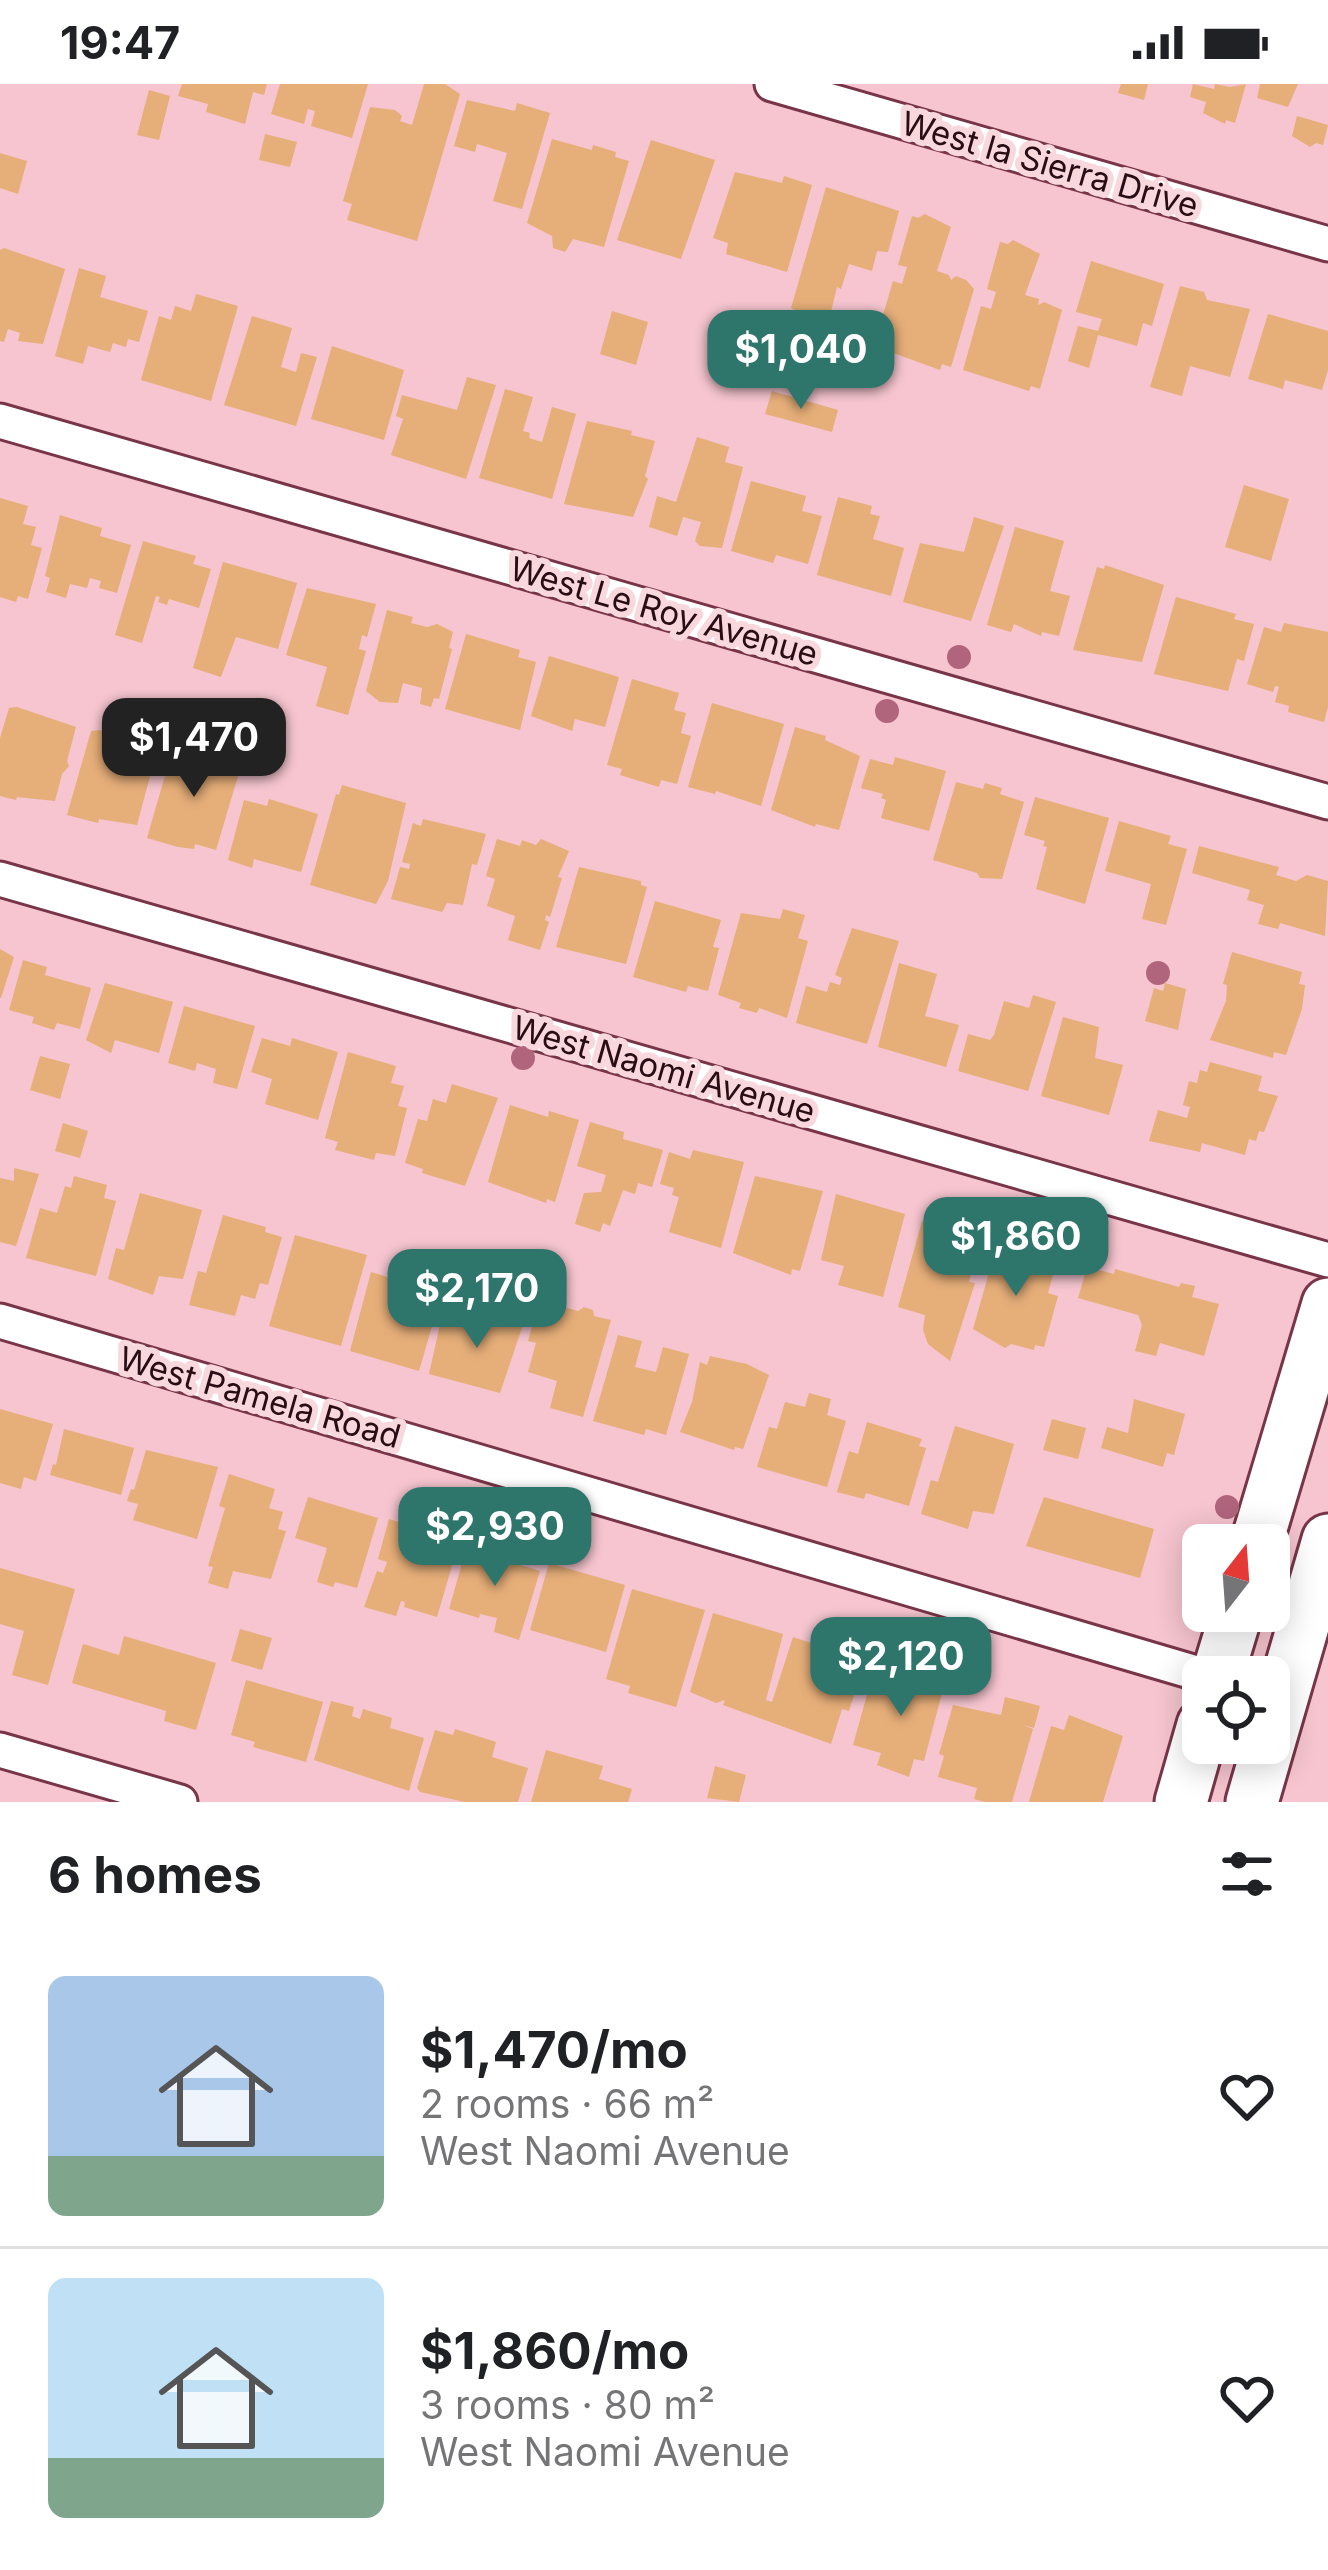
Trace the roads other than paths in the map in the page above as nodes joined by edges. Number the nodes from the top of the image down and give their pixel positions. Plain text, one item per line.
1 (772, 84) edge
2 (1328, 244) edge
3 (0, 421) edge
4 (1328, 802) edge
5 (0, 879) edge
6 (1328, 1259) edge
7 (1328, 1304) edge
8 (0, 1321) edge
9 (1262, 1524) edge
10 (1328, 1540) edge
11 (1289, 1656) edge
12 (1182, 1668) edge
13 (0, 1750) edge
14 (1192, 1764) edge
15 (1261, 1764) edge
16 (180, 1802) edge
17 (1181, 1802) edge
18 (1252, 1802) edge

1 - 2 street, West la Sierra Drive
3 - 4 street, West Le Roy Avenue
5 - 6 street, West Naomi Avenue
7 - 9 main road
8 - 12 street, West Pamela Road
10 - 11 main road
13 - 16 street
14 - 17 main road
15 - 18 main road

